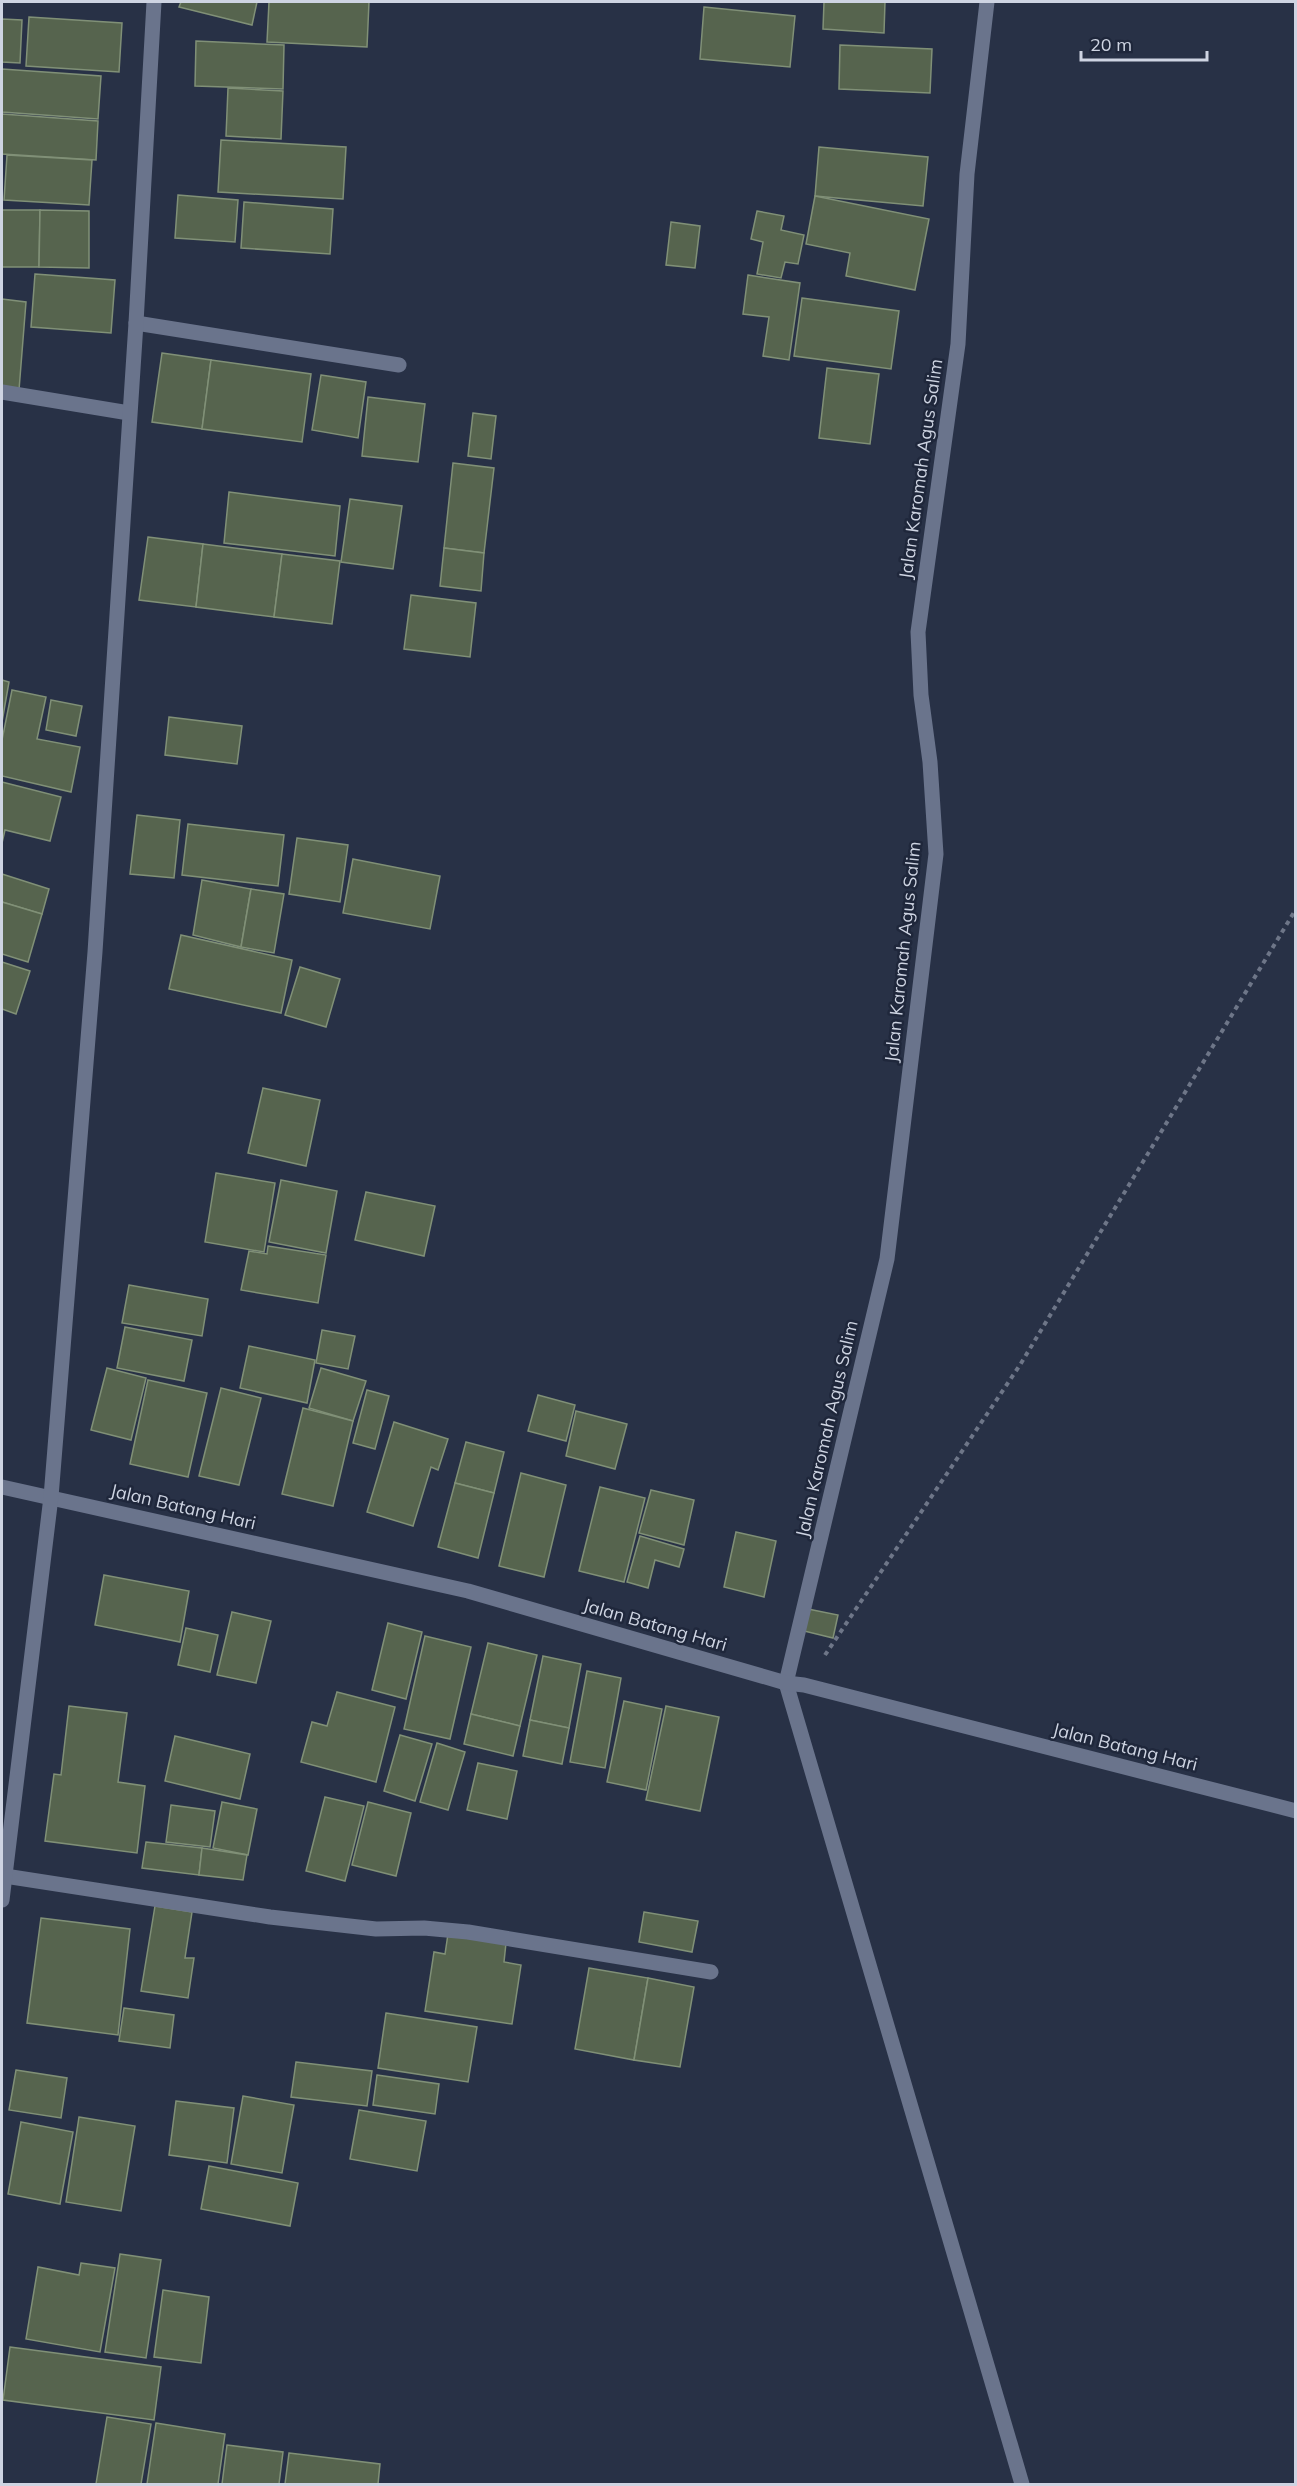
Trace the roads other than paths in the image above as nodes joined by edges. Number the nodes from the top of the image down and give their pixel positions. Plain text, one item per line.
1 (154, 2) edge
2 (987, 2) edge
3 (136, 323) junction
4 (399, 365) dead end
5 (2, 392) edge
6 (129, 413) junction
7 (2, 1487) edge
8 (51, 1497) junction
9 (786, 1683) junction
10 (1296, 1811) edge
11 (4, 1876) junction
12 (2, 1900) edge
13 (711, 1972) dead end
14 (1022, 2484) edge

1 - 3 street
2 - 9 street, Jalan Karomah Agus Salim
3 - 4 street
3 - 6 street
5 - 6 street
6 - 8 street
7 - 8 street, Jalan Batang Hari
8 - 9 street, Jalan Batang Hari
8 - 11 street
9 - 10 street, Jalan Batang Hari
9 - 14 street
11 - 12 street
11 - 13 street

